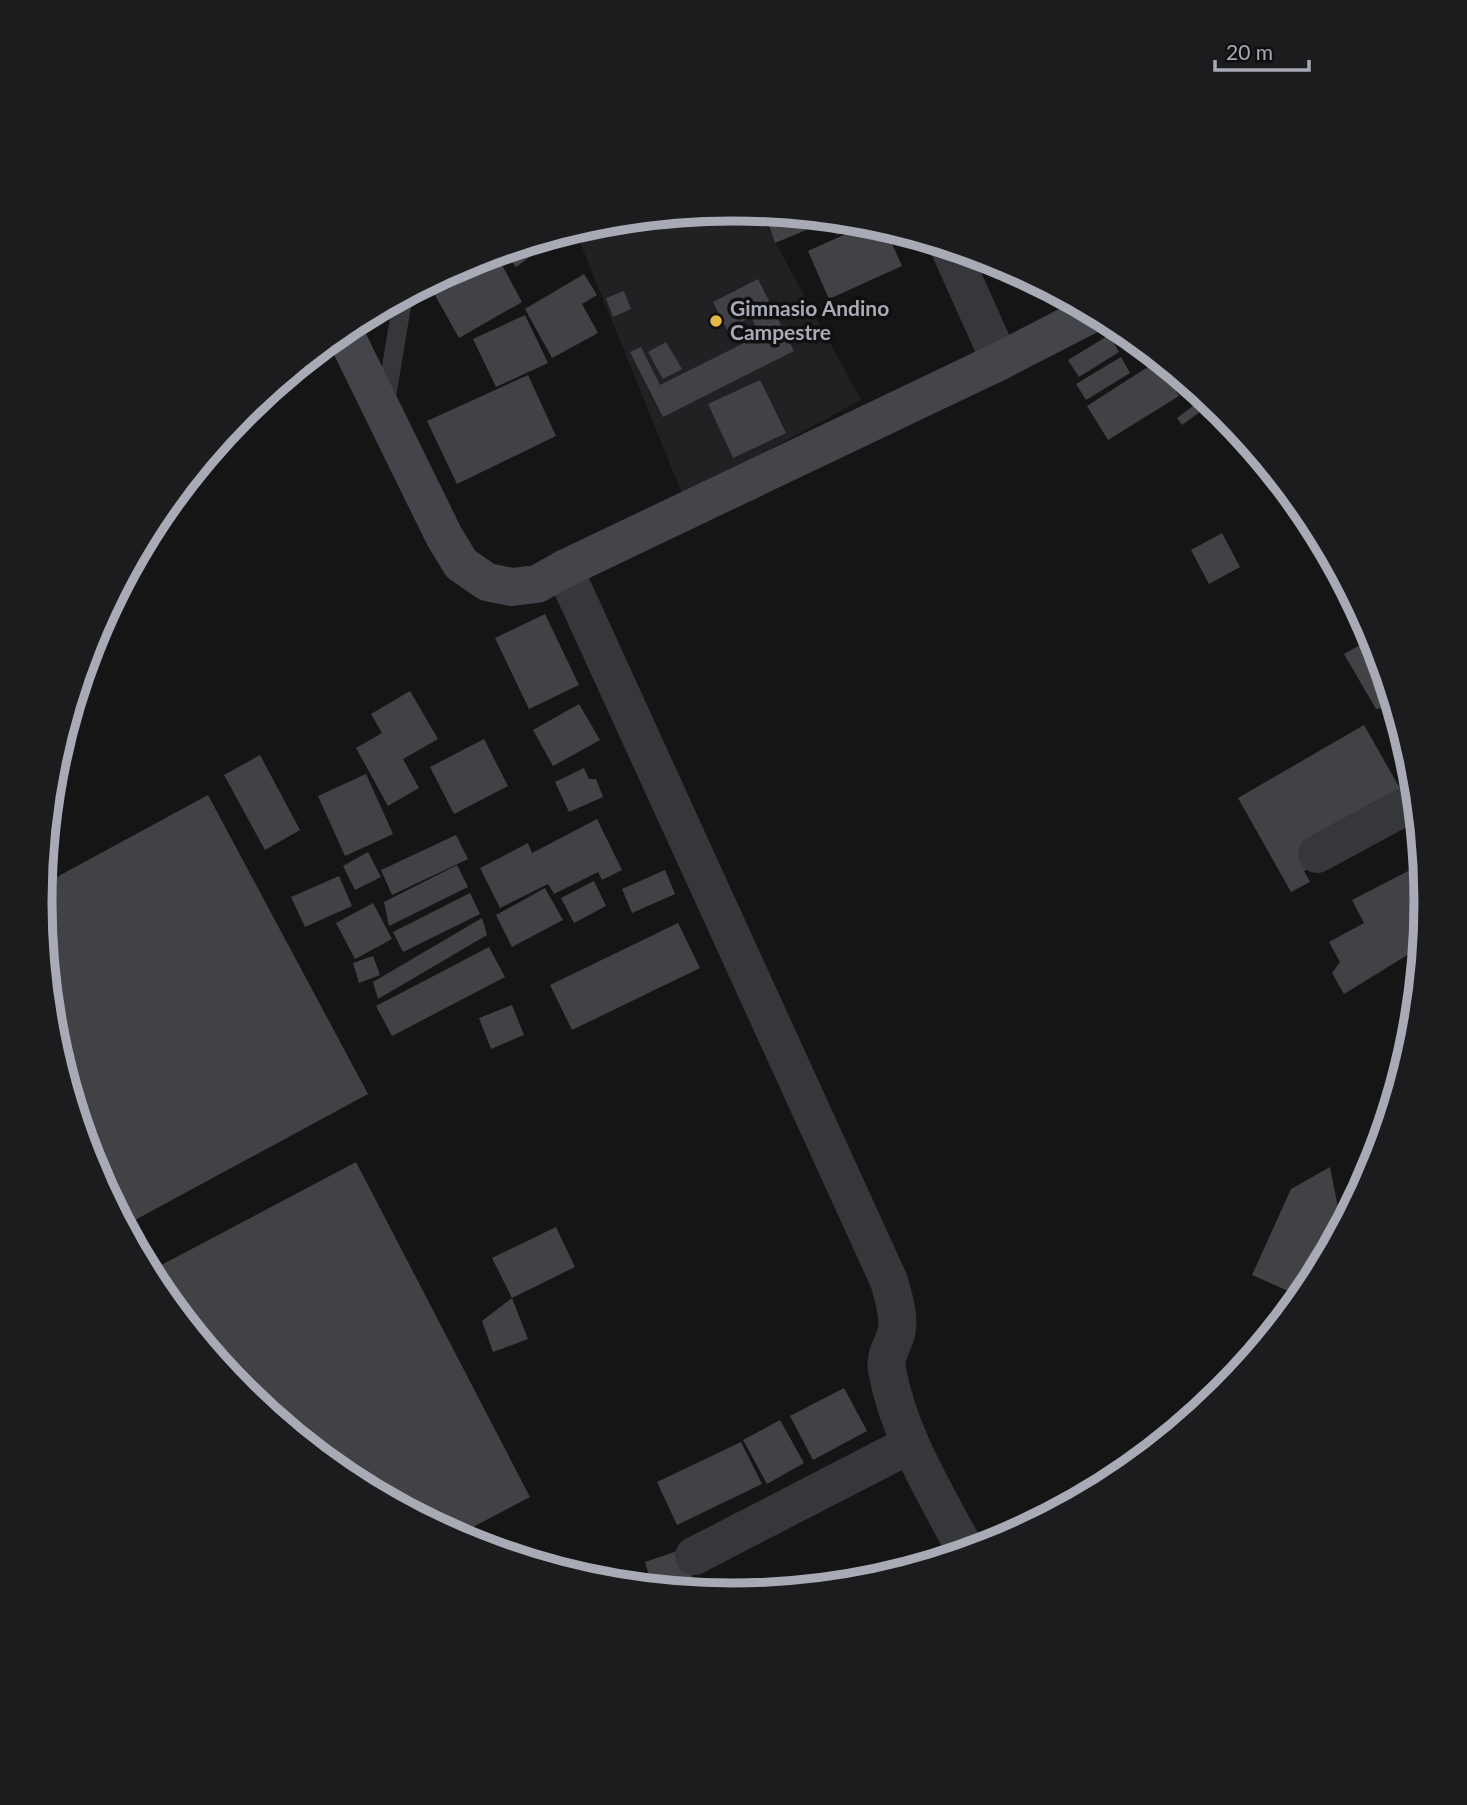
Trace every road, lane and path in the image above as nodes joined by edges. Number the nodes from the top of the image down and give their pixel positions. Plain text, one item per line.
1 (954, 259) edge
2 (401, 309) edge
3 (1083, 318) edge
4 (348, 341) edge
5 (1000, 361) junction
6 (384, 410) junction
7 (564, 569) junction
8 (1407, 805) edge
9 (1317, 854) dead end
10 (909, 1445) junction
11 (962, 1543) edge
12 (694, 1556) dead end

1 - 5 street
2 - 6 lane
3 - 5 street
4 - 6 street
5 - 7 street
6 - 7 street
7 - 10 street
8 - 9 street
10 - 11 street
10 - 12 street

